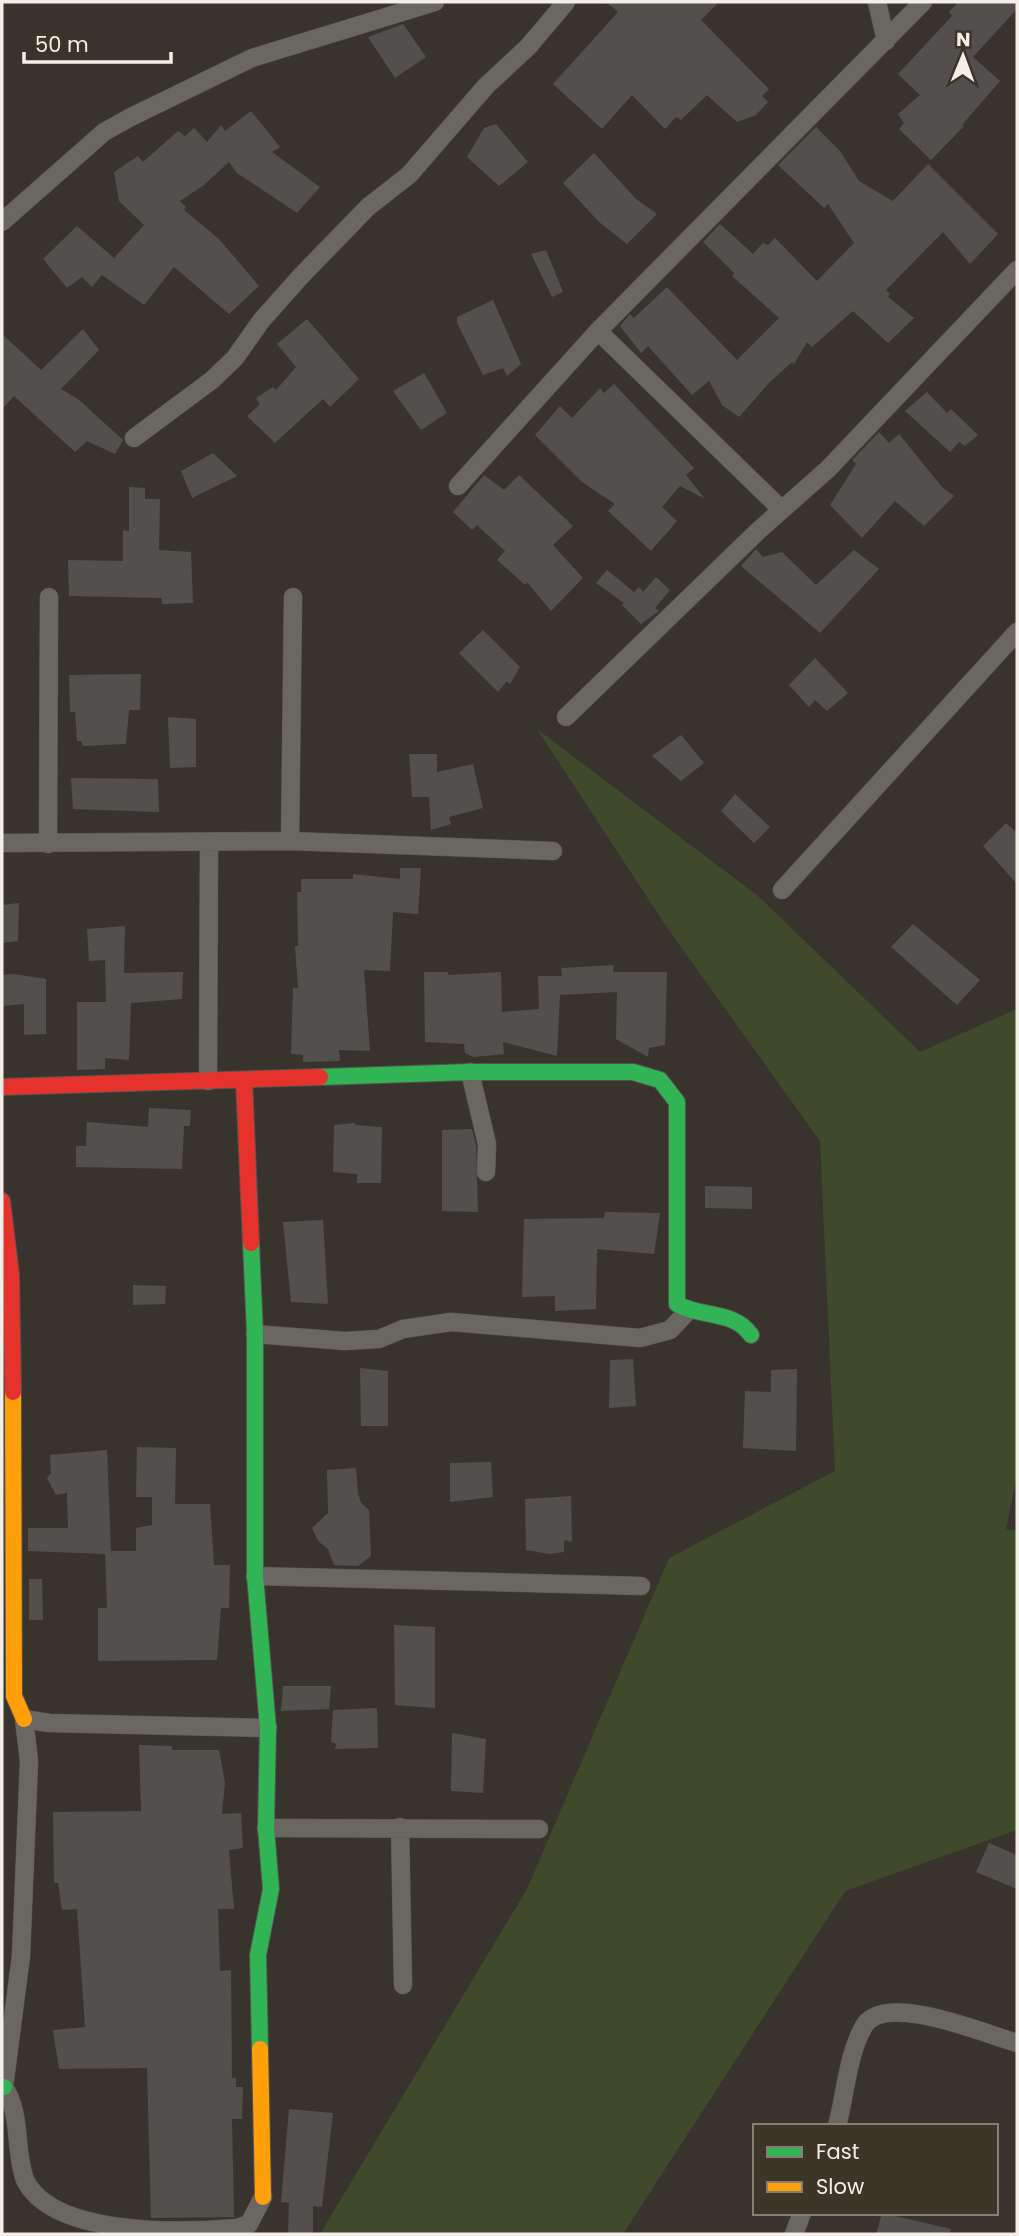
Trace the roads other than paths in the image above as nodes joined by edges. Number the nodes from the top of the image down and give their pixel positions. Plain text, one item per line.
1 (435, 2) edge
2 (566, 2) edge
3 (877, 2) edge
4 (923, 2) edge
5 (886, 41) junction
6 (2, 222) edge
7 (1017, 270) edge
8 (598, 331) junction
9 (134, 438) dead end
10 (457, 486) dead end
11 (782, 510) junction
12 (49, 597) dead end
13 (293, 597) dead end
14 (1017, 632) edge
15 (566, 717) dead end
16 (290, 841) junction
17 (209, 842) junction
18 (2, 843) edge
19 (48, 844) junction
20 (554, 851) dead end
21 (782, 890) dead end
22 (470, 1072) junction
23 (244, 1080) junction
24 (208, 1081) junction
25 (2, 1087) edge
26 (486, 1172) dead end
27 (2, 1201) edge
28 (687, 1312) junction
29 (7, 1333) edge
30 (255, 1334) junction
31 (751, 1335) dead end
32 (255, 1576) junction
33 (641, 1586) dead end
34 (24, 1719) junction
35 (268, 1728) junction
36 (266, 1828) junction
37 (400, 1828) junction
38 (539, 1829) dead end
39 (403, 1985) dead end
40 (1017, 2043) edge
41 (3, 2087) edge
42 (837, 2124) edge
43 (264, 2197) joint
44 (801, 2215) edge
45 (794, 2234) edge

1 - 6 street
2 - 9 street
3 - 5 street
4 - 5 street
5 - 8 street
7 - 11 street
8 - 10 street
8 - 11 street
11 - 15 street
12 - 19 street
13 - 16 street
14 - 21 street
16 - 17 street
16 - 20 street
17 - 19 street
17 - 24 street
18 - 19 street
22 - 23 street
22 - 26 street
22 - 28 street
23 - 24 street
23 - 30 street
24 - 25 street
27 - 29 street
28 - 30 street
28 - 31 street
29 - 34 street
30 - 32 street
32 - 33 street
32 - 35 street
34 - 35 street
34 - 41 street
35 - 36 street
36 - 37 street
36 - 43 street
37 - 38 street
37 - 39 street
40 - 42 street
41 - 43 street
44 - 45 street

